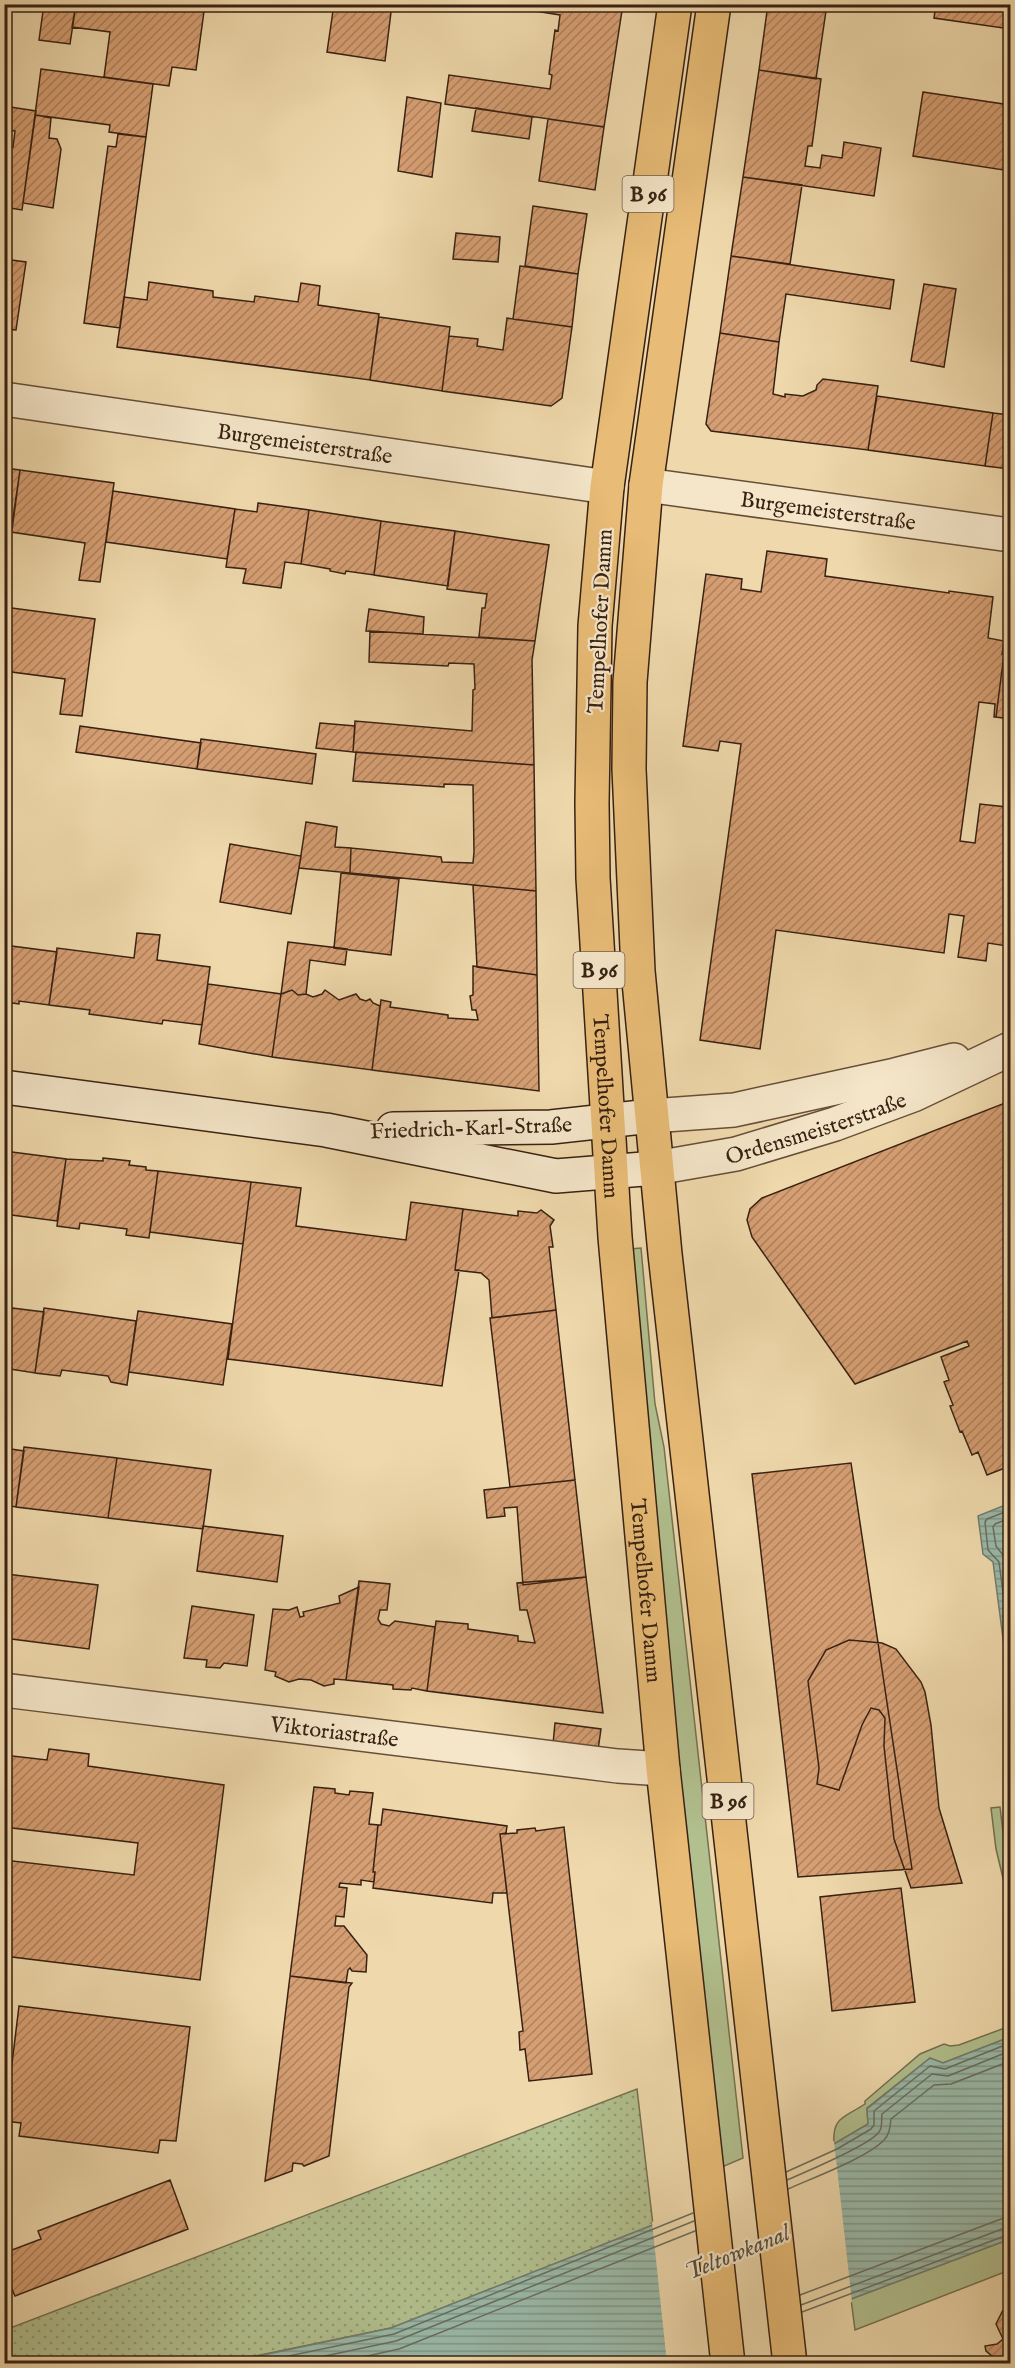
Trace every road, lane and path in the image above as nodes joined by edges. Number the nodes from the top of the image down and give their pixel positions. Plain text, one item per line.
1 (675, 4) edge
2 (714, 4) edge
3 (4, 399) edge
4 (646, 485) junction
5 (608, 486) junction
6 (1011, 535) edge
7 (1011, 1047) edge
8 (4, 1086) edge
9 (651, 1116) junction
10 (608, 1120) junction
11 (326, 1130) junction
12 (656, 1168) junction
13 (611, 1172) junction
14 (4, 1690) edge
15 (663, 1769) junction
16 (728, 2364) edge
17 (790, 2364) edge

1 - 5 main road, Tempelhofer Damm / B 96
2 - 4 main road, Tempelhofer Damm / B 96
3 - 5 street, Burgemeisterstraße
4 - 6 street, Burgemeisterstraße
4 - 9 main road, Tempelhofer Damm / B 96
5 - 10 main road, Tempelhofer Damm / B 96
7 - 9 street, Ordensmeisterstraße
7 - 12 street, Ordensmeisterstraße
8 - 11 street, Friedrich-Karl-Straße
9 - 10 street, Friedrich-Karl-Straße
9 - 12 main road, Tempelhofer Damm / B 96
10 - 11 street, Friedrich-Karl-Straße
10 - 13 main road, Tempelhofer Damm / B 96
11 - 13 street, Friedrich-Karl-Straße
12 - 13 street, Ordensmeisterstraße
12 - 17 main road, Tempelhofer Damm / B 96
13 - 15 main road, Tempelhofer Damm / B 96
14 - 15 street, Viktoriastraße
15 - 16 main road, Tempelhofer Damm / B 96

